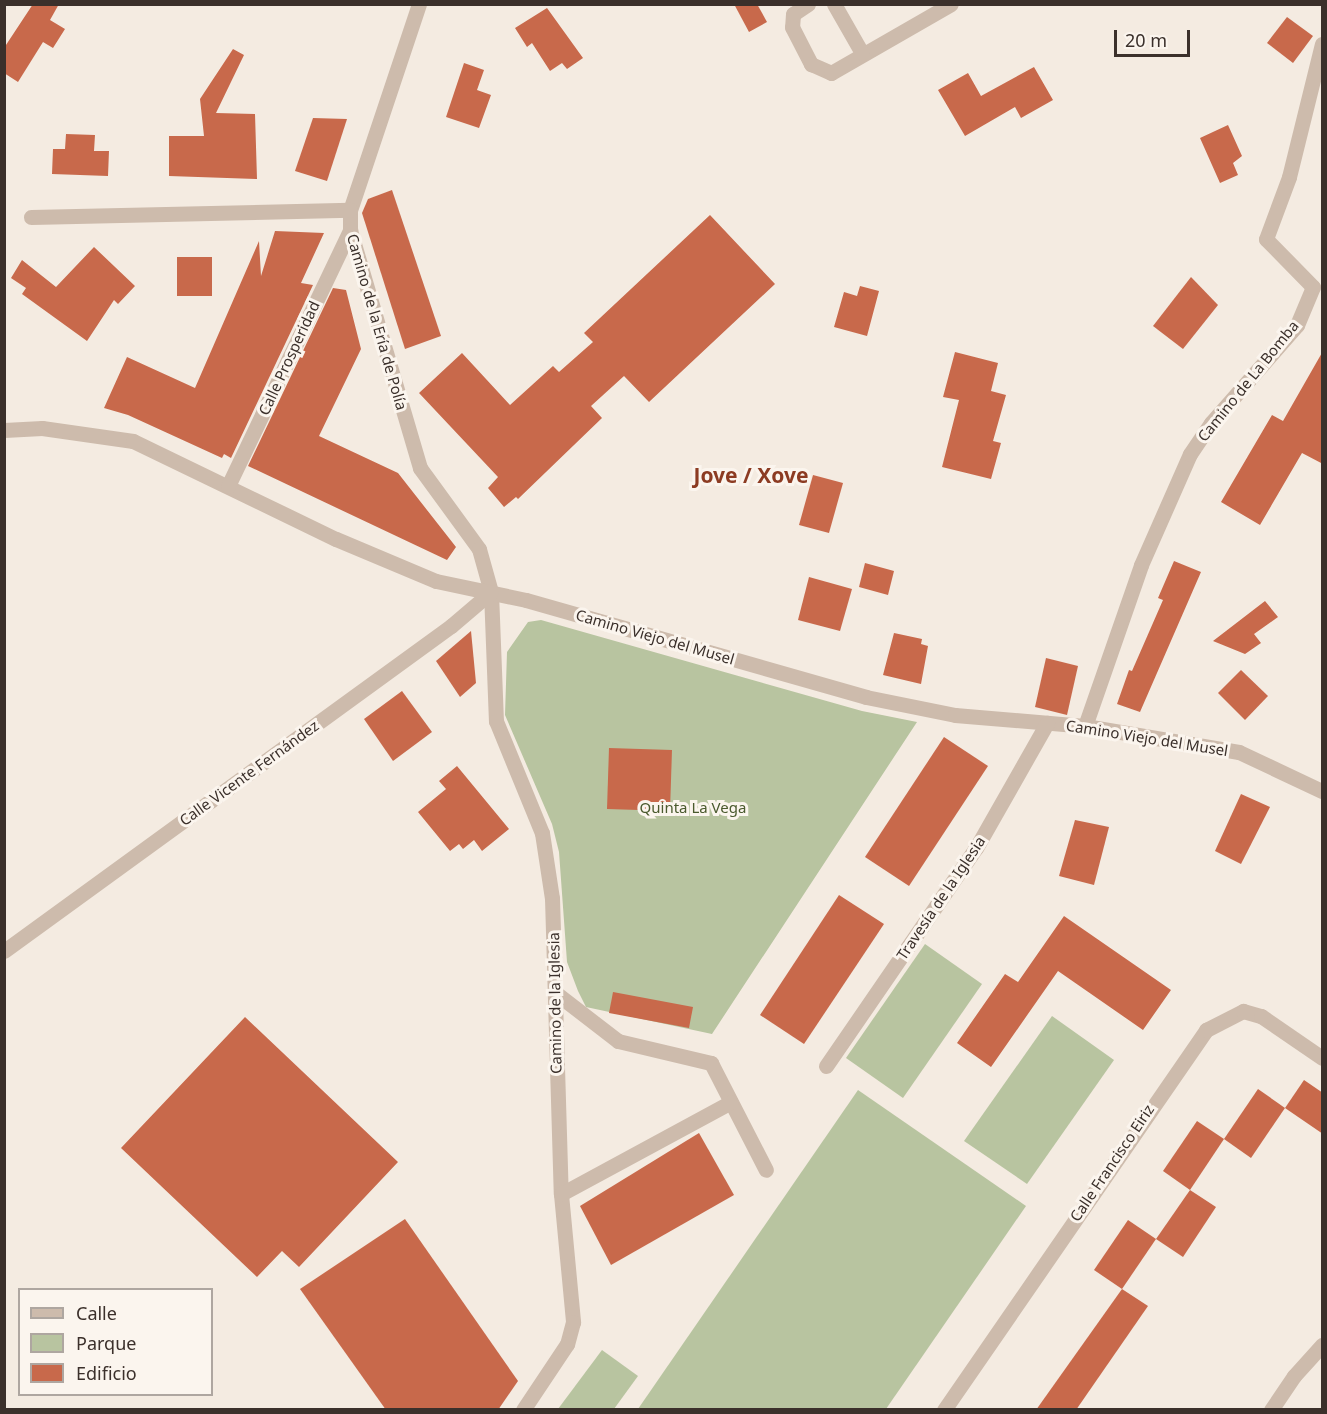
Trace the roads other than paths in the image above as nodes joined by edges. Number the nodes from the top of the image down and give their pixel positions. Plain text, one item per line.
1 (419, 4) edge
2 (808, 4) edge
3 (834, 4) edge
4 (951, 4) edge
5 (1323, 44) edge
6 (862, 53) junction
7 (350, 210) junction
8 (31, 218) dead end
9 (350, 230) junction
10 (4, 430) edge
11 (228, 486) junction
12 (491, 592) junction
13 (1047, 723) junction
14 (1085, 726) junction
15 (1323, 791) edge
16 (4, 951) edge
17 (557, 994) junction
18 (1323, 1058) edge
19 (826, 1066) dead end
20 (731, 1102) junction
21 (766, 1170) dead end
22 (561, 1194) junction
23 (1323, 1345) edge
24 (523, 1410) edge
25 (944, 1410) edge
26 (1271, 1410) edge

1 - 7 street, Camino de la Ería de Polía
2 - 6 street
3 - 6 street
4 - 6 street
5 - 14 street, Camino de La Bomba
7 - 8 street
7 - 9 street, Camino de la Ería de Polía
9 - 11 street, Calle Prosperidad
9 - 12 street, Camino de la Ería de Polía
10 - 11 street, Camino Viejo del Musel
11 - 12 street, Camino Viejo del Musel
12 - 13 street, Camino Viejo del Musel
12 - 16 street, Calle Vicente Fernández
12 - 17 street, Camino de la Iglesia
13 - 14 street, Camino Viejo del Musel
13 - 19 street, Travesía de la Iglesia
14 - 15 street, Camino Viejo del Musel
17 - 20 street
17 - 22 street, Camino de la Iglesia
18 - 25 street, Calle Francisco Eiriz
20 - 21 street
20 - 22 street
22 - 24 street, Camino de la Iglesia
23 - 26 street

